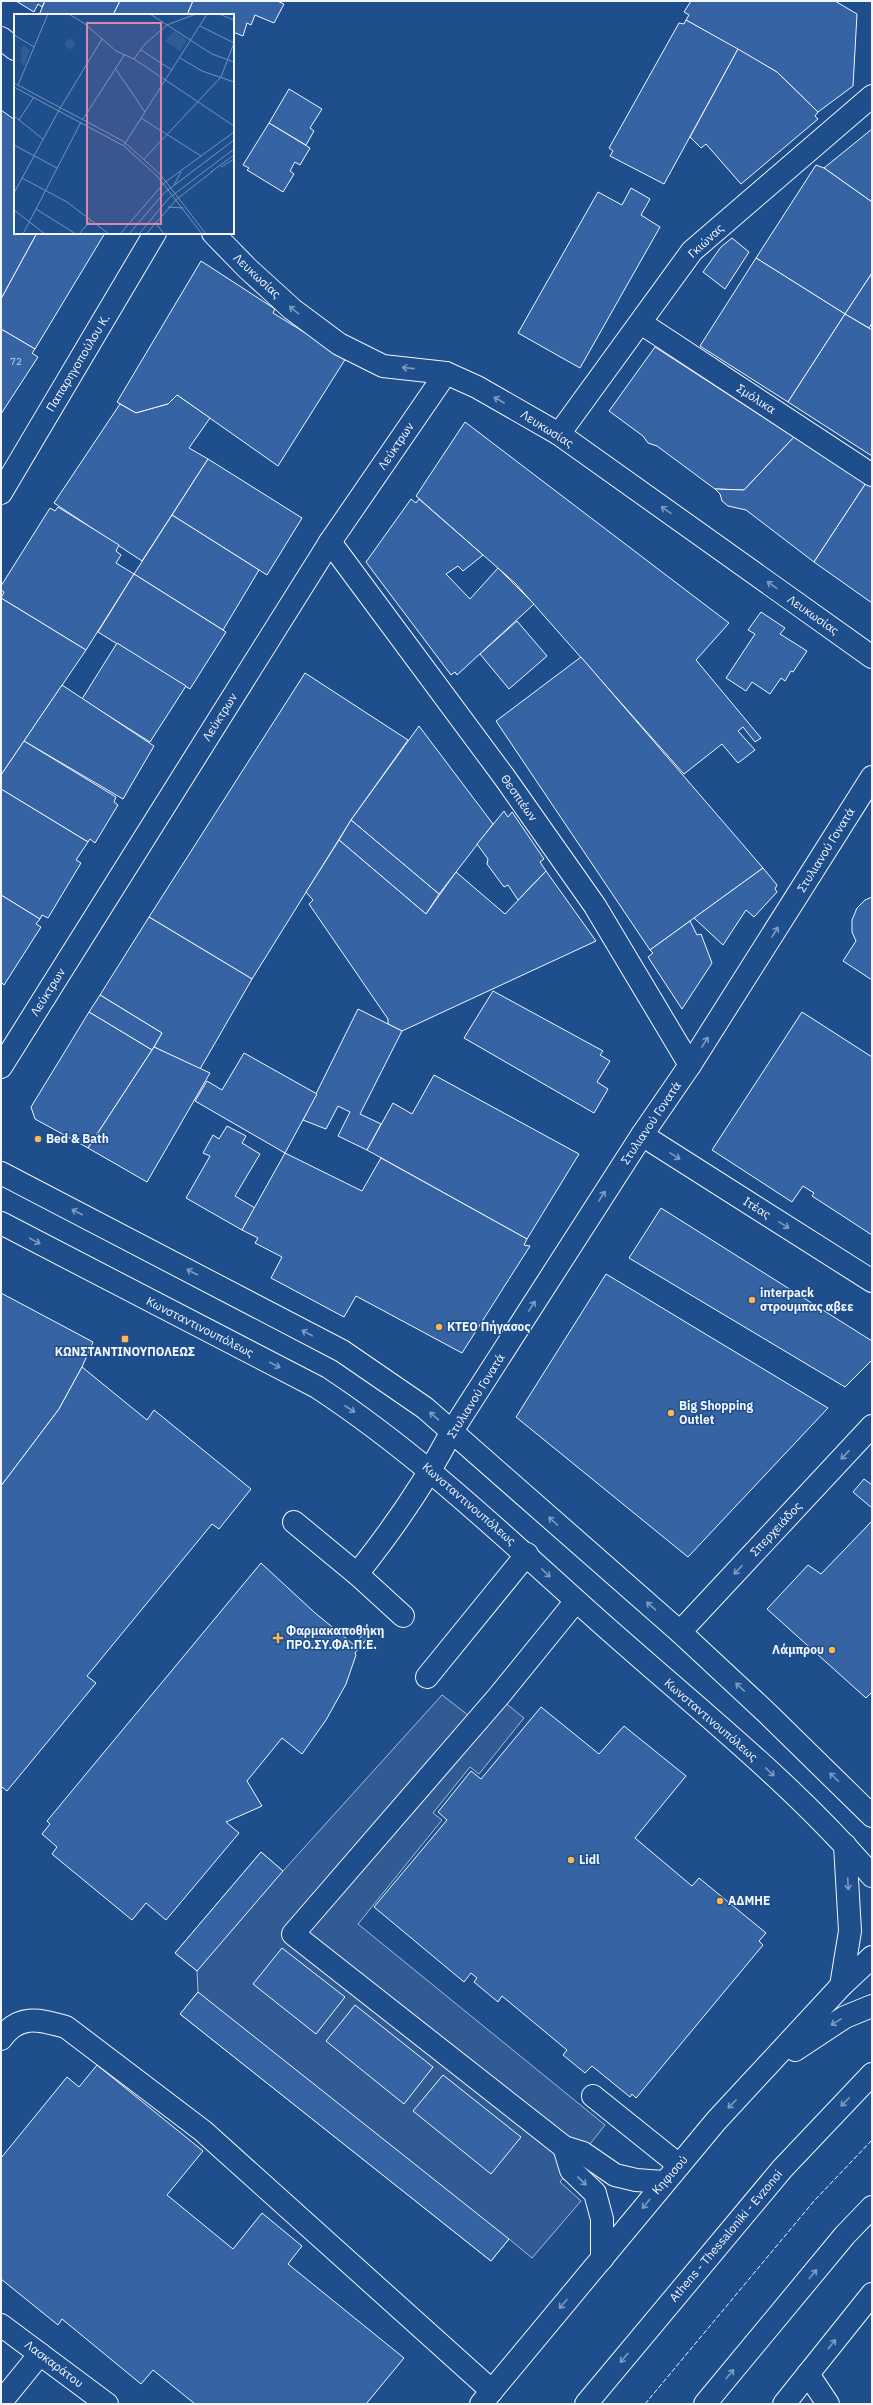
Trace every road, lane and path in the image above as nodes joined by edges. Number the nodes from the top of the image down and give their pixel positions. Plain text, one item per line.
1 (1, 38) edge
2 (14, 48) edge
3 (872, 96) edge
4 (154, 234) edge
5 (214, 234) edge
6 (641, 322) junction
7 (446, 373) junction
8 (559, 434) junction
9 (872, 475) edge
10 (1, 493) edge
11 (330, 542) junction
12 (872, 657) edge
13 (872, 777) edge
14 (690, 1065) junction
15 (1, 1067) edge
16 (642, 1135) junction
17 (1, 1173) edge
18 (1, 1223) edge
19 (872, 1281) edge
20 (872, 1426) edge
21 (452, 1431) junction
22 (432, 1470) junction
23 (294, 1522) dead end
24 (527, 1554) junction
25 (357, 1574) junction
26 (576, 1600) junction
27 (403, 1616) dead end
28 (680, 1632) junction
29 (428, 1678) dead end
30 (869, 1810) edge
31 (845, 1845) junction
32 (872, 1876) edge
33 (872, 1957) edge
34 (841, 1986) junction
35 (872, 2006) edge
36 (1, 2039) edge
37 (872, 2074) edge
38 (748, 2087) junction
39 (593, 2096) dead end
40 (564, 2147) junction
41 (679, 2166) junction
42 (664, 2182) junction
43 (872, 2207) edge
44 (602, 2259) junction
45 (872, 2294) edge
46 (1, 2325) edge
47 (40, 2354) junction
48 (808, 2374) junction
49 (486, 2397) edge
50 (1, 2402) edge
51 (107, 2404) edge
52 (586, 2404) edge
53 (705, 2404) edge
54 (784, 2404) edge
55 (828, 2404) edge

1 - 2 main road
3 - 6 main road, Γκιώνας
4 - 10 main road, Παπαρηγοπούλου Κ.
7 -> 5 main road, Λευκωσίας
6 - 8 main road, Γκιώνας
6 - 9 main road, Σμόλικα
8 -> 7 main road, Λευκωσίας
7 - 11 main road, Λεύκτρων
12 -> 8 main road, Λευκωσίας
11 - 14 main road, Θεσπιέων
11 - 15 main road, Λεύκτρων
14 -> 13 main road, Στυλιανού Γονατά
14 - 16 main road, Στυλιανού Γονατά
16 -> 19 main road, Ιτέας
21 -> 16 main road, Στυλιανού Γονατά
21 -> 17 main road
18 -> 22 main road, Κωνσταντινουπόλεως
20 -> 28 main road, Σπερχειάδος
21 - 22 main road, Στυλιανού Γονατά
28 -> 21 main road
22 - 24 main road, Κωνσταντινουπόλεως
22 - 25 main road, Στυλιανού Γονατά
23 - 25 main road
24 -> 26 main road, Κωνσταντινουπόλεως
24 - 29 main road
25 - 27 main road
26 -> 31 main road, Κωνσταντινουπόλεως
26 - 40 main road
30 -> 28 main road
31 - 32 main road, Κωνσταντινουπόλεως
31 -> 34 main road
33 - 34 main road, Κηφισού
34 - 38 main road, Κηφισού
35 -> 38 main road
36 - 49 main road
37 -> 52 main road, Athens - Thessaloniki - Evzonoi
38 -> 41 main road, Κηφισού
39 - 41 main road
40 - 42 main road
40 -> 44 main road
41 - 42 main road, Κηφισού
42 -> 44 main road, Κηφισού
53 -> 43 main road
44 -> 49 main road, Κηφισού
48 -> 45 main road
46 - 47 main road, Λασκαράτου
47 - 50 main road
47 - 51 main road, Λασκαράτου
48 - 54 main road
48 - 55 main road

